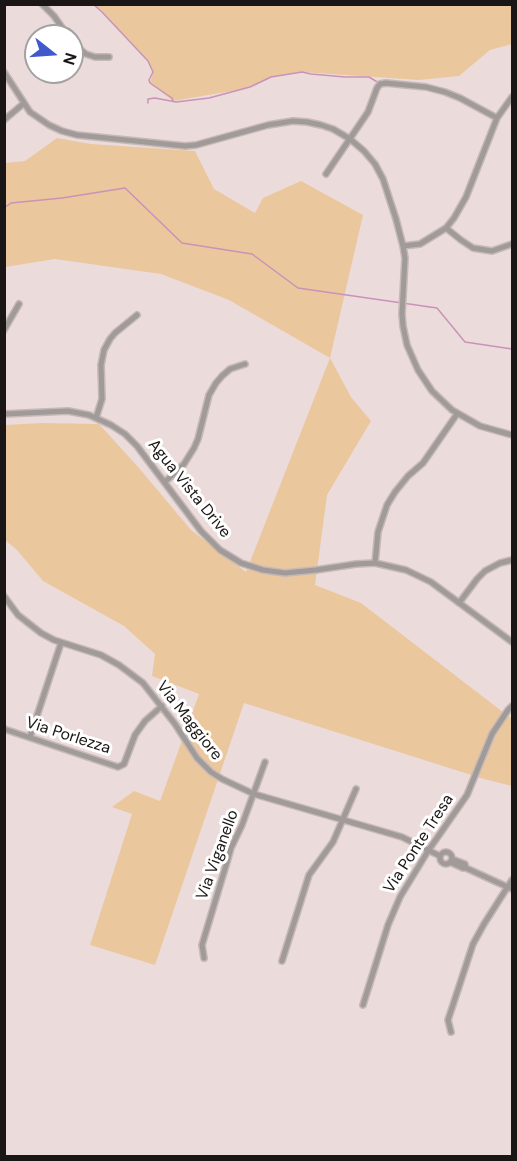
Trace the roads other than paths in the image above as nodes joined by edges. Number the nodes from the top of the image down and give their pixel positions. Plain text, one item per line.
1 (42, 4) edge
2 (60, 24) edge
3 (84, 53) edge
4 (109, 57) dead end
5 (4, 72) edge
6 (513, 97) edge
7 (23, 104) junction
8 (497, 118) junction
9 (4, 120) edge
10 (350, 139) junction
11 (326, 174) dead end
12 (446, 228) junction
13 (513, 244) edge
14 (403, 246) junction
15 (19, 304) dead end
16 (137, 315) dead end
17 (4, 330) edge
18 (245, 364) dead end
19 (4, 414) edge
20 (457, 414) junction
21 (96, 418) junction
22 (513, 435) edge
23 (165, 482) junction
24 (513, 560) edge
25 (375, 563) junction
26 (4, 596) edge
27 (459, 603) junction
28 (513, 642) edge
29 (61, 643) junction
30 (162, 706) junction
31 (513, 706) edge
32 (4, 729) edge
33 (30, 737) junction
34 (265, 762) dead end
35 (356, 789) dead end
36 (254, 794) junction
37 (342, 820) junction
38 (428, 851) junction
39 (513, 880) edge
40 (510, 888) edge
41 (204, 958) dead end
42 (282, 961) dead end
43 (363, 1005) dead end
44 (451, 1032) dead end

1 - 2 street
3 - 4 street
5 - 7 street
6 - 8 street
7 - 9 street
7 - 10 street
8 - 10 street
8 - 12 street
10 - 11 street
10 - 14 street
12 - 13 street
12 - 14 street
14 - 20 street
15 - 17 street
16 - 21 street
18 - 23 street
19 - 21 street, Agua Vista Drive
20 - 22 street
20 - 25 street
21 - 23 street, Agua Vista Drive
23 - 25 street, Agua Vista Drive
24 - 27 street
25 - 27 street, Agua Vista Drive
26 - 29 street, Via Maggiore
27 - 28 street, Agua Vista Drive
29 - 30 street, Via Maggiore
29 - 33 street
30 - 33 street, Via Porlezza
30 - 36 street, Via Maggiore
31 - 38 street, Via Ponte Tresa
32 - 33 street, Via Porlezza
34 - 36 street, Via Viganello
35 - 37 street
36 - 37 street, Via Maggiore
36 - 41 street, Via Viganello
37 - 38 street, Via Maggiore
37 - 42 street
38 - 40 street, Via Maggiore
38 - 43 street, Via Ponte Tresa
39 - 40 street
40 - 44 street

